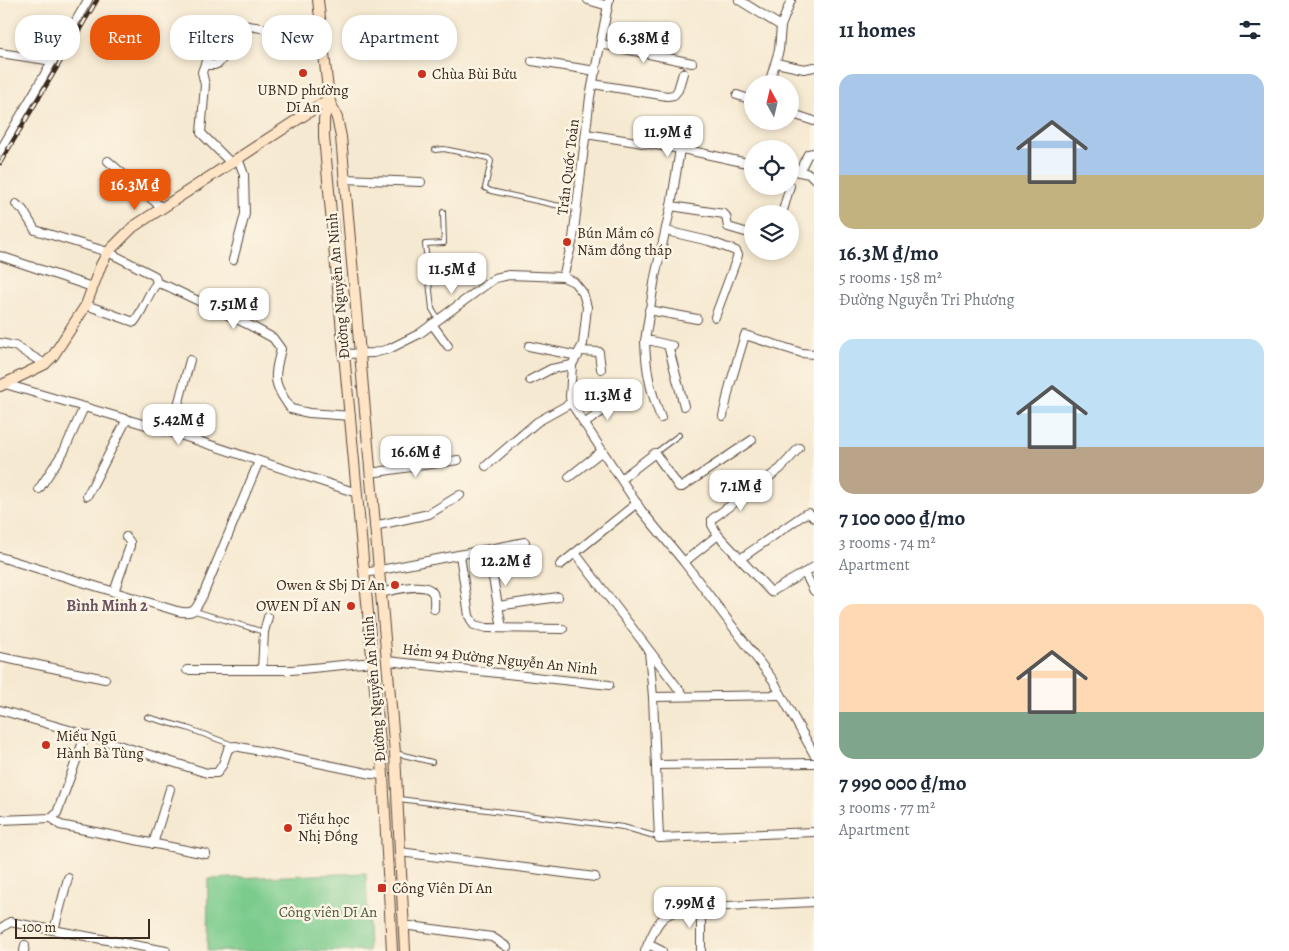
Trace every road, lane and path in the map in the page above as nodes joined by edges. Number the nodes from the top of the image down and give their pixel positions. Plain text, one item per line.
1 (88, 0) edge
2 (318, 0) edge
3 (588, 0) edge
4 (739, 0) edge
5 (791, 0) edge
6 (609, 3) edge
7 (319, 15) edge
8 (781, 26) junction
9 (601, 44) junction
10 (0, 53) edge
11 (206, 60) edge
12 (223, 60) edge
13 (324, 60) edge
14 (53, 61) junction
15 (532, 62) dead end
16 (692, 62) dead end
17 (776, 63) junction
18 (204, 65) junction
19 (814, 67) edge
20 (596, 71) junction
21 (683, 73) dead end
22 (772, 75) edge
23 (593, 84) junction
24 (737, 95) dead end
25 (744, 97) edge
26 (329, 99) junction
27 (799, 116) edge
28 (814, 121) edge
29 (586, 134) junction
30 (680, 148) junction
31 (435, 150) dead end
32 (0, 151) edge
33 (814, 153) edge
34 (234, 160) junction
35 (108, 161) dead end
36 (744, 162) edge
37 (799, 166) edge
38 (799, 172) edge
39 (814, 178) edge
40 (344, 179) junction
41 (421, 182) dead end
42 (16, 204) dead end
43 (671, 206) junction
44 (162, 208) junction
45 (577, 208) junction
46 (443, 212) dead end
47 (666, 231) junction
48 (744, 232) edge
49 (108, 252) junction
50 (0, 256) edge
51 (233, 260) dead end
52 (563, 276) junction
53 (157, 283) junction
54 (92, 287) junction
55 (86, 305) junction
56 (649, 310) junction
57 (715, 318) dead end
58 (697, 320) dead end
59 (435, 322) junction
60 (645, 341) junction
61 (0, 343) edge
62 (448, 346) dead end
63 (529, 346) dead end
64 (359, 353) junction
65 (579, 353) junction
66 (345, 354) junction
67 (814, 354) edge
68 (190, 360) dead end
69 (45, 364) junction
70 (572, 365) junction
71 (601, 369) dead end
72 (530, 380) dead end
73 (2, 385) edge
74 (618, 400) dead end
75 (571, 403) junction
76 (684, 406) dead end
77 (84, 407) junction
78 (351, 416) junction
79 (723, 416) dead end
80 (661, 418) dead end
81 (127, 419) junction
82 (584, 424) junction
83 (171, 432) junction
84 (679, 435) dead end
85 (752, 440) dead end
86 (799, 448) dead end
87 (602, 451) junction
88 (655, 453) junction
89 (458, 460) dead end
90 (259, 461) junction
91 (486, 466) dead end
92 (370, 473) junction
93 (569, 477) dead end
94 (621, 479) junction
95 (39, 490) dead end
96 (357, 493) junction
97 (460, 495) dead end
98 (87, 496) dead end
99 (637, 504) junction
100 (814, 518) edge
101 (374, 526) junction
102 (718, 534) junction
103 (126, 537) dead end
104 (526, 542) dead end
105 (488, 550) junction
106 (575, 553) junction
107 (460, 555) junction
108 (0, 557) edge
109 (740, 559) junction
110 (684, 562) junction
111 (560, 565) dead end
112 (814, 567) edge
113 (378, 571) junction
114 (365, 573) junction
115 (805, 573) junction
116 (114, 592) junction
117 (814, 592) edge
118 (380, 593) junction
119 (558, 597) dead end
120 (498, 606) junction
121 (434, 609) dead end
122 (194, 611) junction
123 (268, 616) dead end
124 (502, 628) junction
125 (563, 629) dead end
126 (264, 632) junction
127 (649, 651) junction
128 (0, 657) edge
129 (387, 661) junction
130 (373, 662) junction
131 (187, 670) dead end
132 (262, 670) junction
133 (105, 678) dead end
134 (609, 685) dead end
135 (781, 695) junction
136 (684, 696) junction
137 (653, 697) junction
138 (0, 710) edge
139 (147, 717) dead end
140 (90, 736) junction
141 (235, 746) junction
142 (395, 753) junction
143 (814, 754) edge
144 (432, 762) dead end
145 (814, 764) edge
146 (656, 765) junction
147 (397, 774) junction
148 (383, 775) junction
149 (170, 789) dead end
150 (398, 799) junction
151 (52, 818) junction
152 (0, 820) edge
153 (814, 832) edge
154 (659, 838) junction
155 (153, 844) junction
156 (400, 852) junction
157 (206, 854) dead end
158 (595, 877) dead end
159 (68, 878) dead end
160 (814, 902) edge
161 (701, 908) junction
162 (403, 925) junction
163 (0, 929) edge
164 (54, 930) junction
165 (508, 948) dead end
166 (646, 948) edge
167 (166, 951) edge
168 (392, 951) edge
169 (405, 951) edge
170 (662, 951) edge
171 (701, 951) edge

1 - 14 street
2 - 7 main road, Đường Nguyễn An Ninh
3 - 6 street
4 - 8 street
5 - 8 street
6 - 9 street, Trần Quốc Toản
8 - 17 street
9 - 16 street
9 - 20 street, Trần Quốc Toản
10 - 14 street
11 - 18 street
12 - 18 street
13 - 26 main road, Đường Nguyễn An Ninh
14 - 32 street
15 - 20 street
17 - 19 street
17 - 22 street
18 - 34 street
20 - 23 street, Trần Quốc Toản
21 - 23 street
23 - 29 street, Trần Quốc Toản
24 - 25 street
26 - 34 main road
26 - 40 main road, Đường Nguyễn An Ninh
26 - 66 main road, Đường Nguyễn An Ninh
27 - 28 street
29 - 30 street
29 - 45 street, Trần Quốc Toản
30 - 36 street
30 - 43 street
31 - 45 lane
33 - 37 street
34 - 44 main road
34 - 51 street
35 - 44 street
38 - 39 street
40 - 41 street
40 - 64 main road, Đường Nguyễn An Ninh
42 - 49 street
43 - 47 street
43 - 48 street
44 - 49 main road
45 - 52 street, Trần Quốc Toản
46 - 59 lane
47 - 56 street
47 - 57 street
49 - 53 street
49 - 54 main road
50 - 54 street
52 - 59 street
52 - 65 street
53 - 55 street
53 - 78 street
54 - 55 main road
55 - 69 main road
56 - 58 street
56 - 60 street
59 - 62 street
59 - 64 street
60 - 76 street
60 - 80 street
61 - 69 street
63 - 65 street
64 - 66 street
64 - 92 main road, Đường Nguyễn An Ninh
65 - 70 street
65 - 71 street
66 - 78 main road, Đường Nguyễn An Ninh
67 - 79 street
68 - 83 street
69 - 73 main road
70 - 72 street
70 - 75 street
73 - 77 street
74 - 82 street
75 - 82 street
75 - 91 street
77 - 81 street
77 - 95 street
78 - 96 main road, Đường Nguyễn An Ninh
81 - 83 street
81 - 98 street
82 - 87 street
83 - 90 street
84 - 88 lane
85 - 88 street
86 - 102 street
87 - 93 street
87 - 94 street
88 - 94 street
89 - 92 street
90 - 96 street
90 - 122 street
92 - 101 main road, Đường Nguyễn An Ninh
94 - 99 street
96 - 114 main road, Đường Nguyễn An Ninh
97 - 101 street
99 - 106 street
99 - 110 street
100 - 109 street
101 - 113 main road, Đường Nguyễn An Ninh
102 - 109 street
102 - 110 street
103 - 116 street
104 - 105 street
105 - 107 street
105 - 120 street
106 - 111 street
106 - 127 street
107 - 113 street
107 - 124 street
108 - 116 street
109 - 115 street
110 - 135 street
112 - 115 street
113 - 114 street
113 - 118 main road, Đường Nguyễn An Ninh
114 - 130 main road, Đường Nguyễn An Ninh
115 - 117 street
116 - 122 street
118 - 121 street
118 - 129 main road, Đường Nguyễn An Ninh
119 - 120 street
120 - 124 street
122 - 126 lane
123 - 126 street
124 - 125 street
126 - 132 street
127 - 136 street
127 - 137 street
128 - 133 street
129 - 134 street, Hẻm 94 Đường Nguyễn An Ninh
129 - 142 main road, Đường Nguyễn An Ninh
130 - 132 street
130 - 148 main road, Đường Nguyễn An Ninh
131 - 132 street
135 - 136 street
135 - 143 street
136 - 137 street
137 - 146 street
138 - 140 street
139 - 141 lane
140 - 141 street
140 - 151 street
141 - 148 street
142 - 144 lane
142 - 147 main road, Đường Nguyễn An Ninh
145 - 146 street
146 - 154 street
147 - 148 main road
147 - 150 main road, Đường Nguyễn An Ninh
148 - 168 main road, Đường Nguyễn An Ninh
149 - 155 street
150 - 154 lane
150 - 156 main road, Đường Nguyễn An Ninh
151 - 152 street
151 - 155 street
153 - 154 street
155 - 157 street
156 - 158 street
156 - 162 main road, Đường Nguyễn An Ninh
159 - 164 street
160 - 161 street
161 - 166 street
161 - 171 street
162 - 165 street
162 - 169 main road, Đường Nguyễn An Ninh
163 - 164 street
164 - 167 street
166 - 170 street

